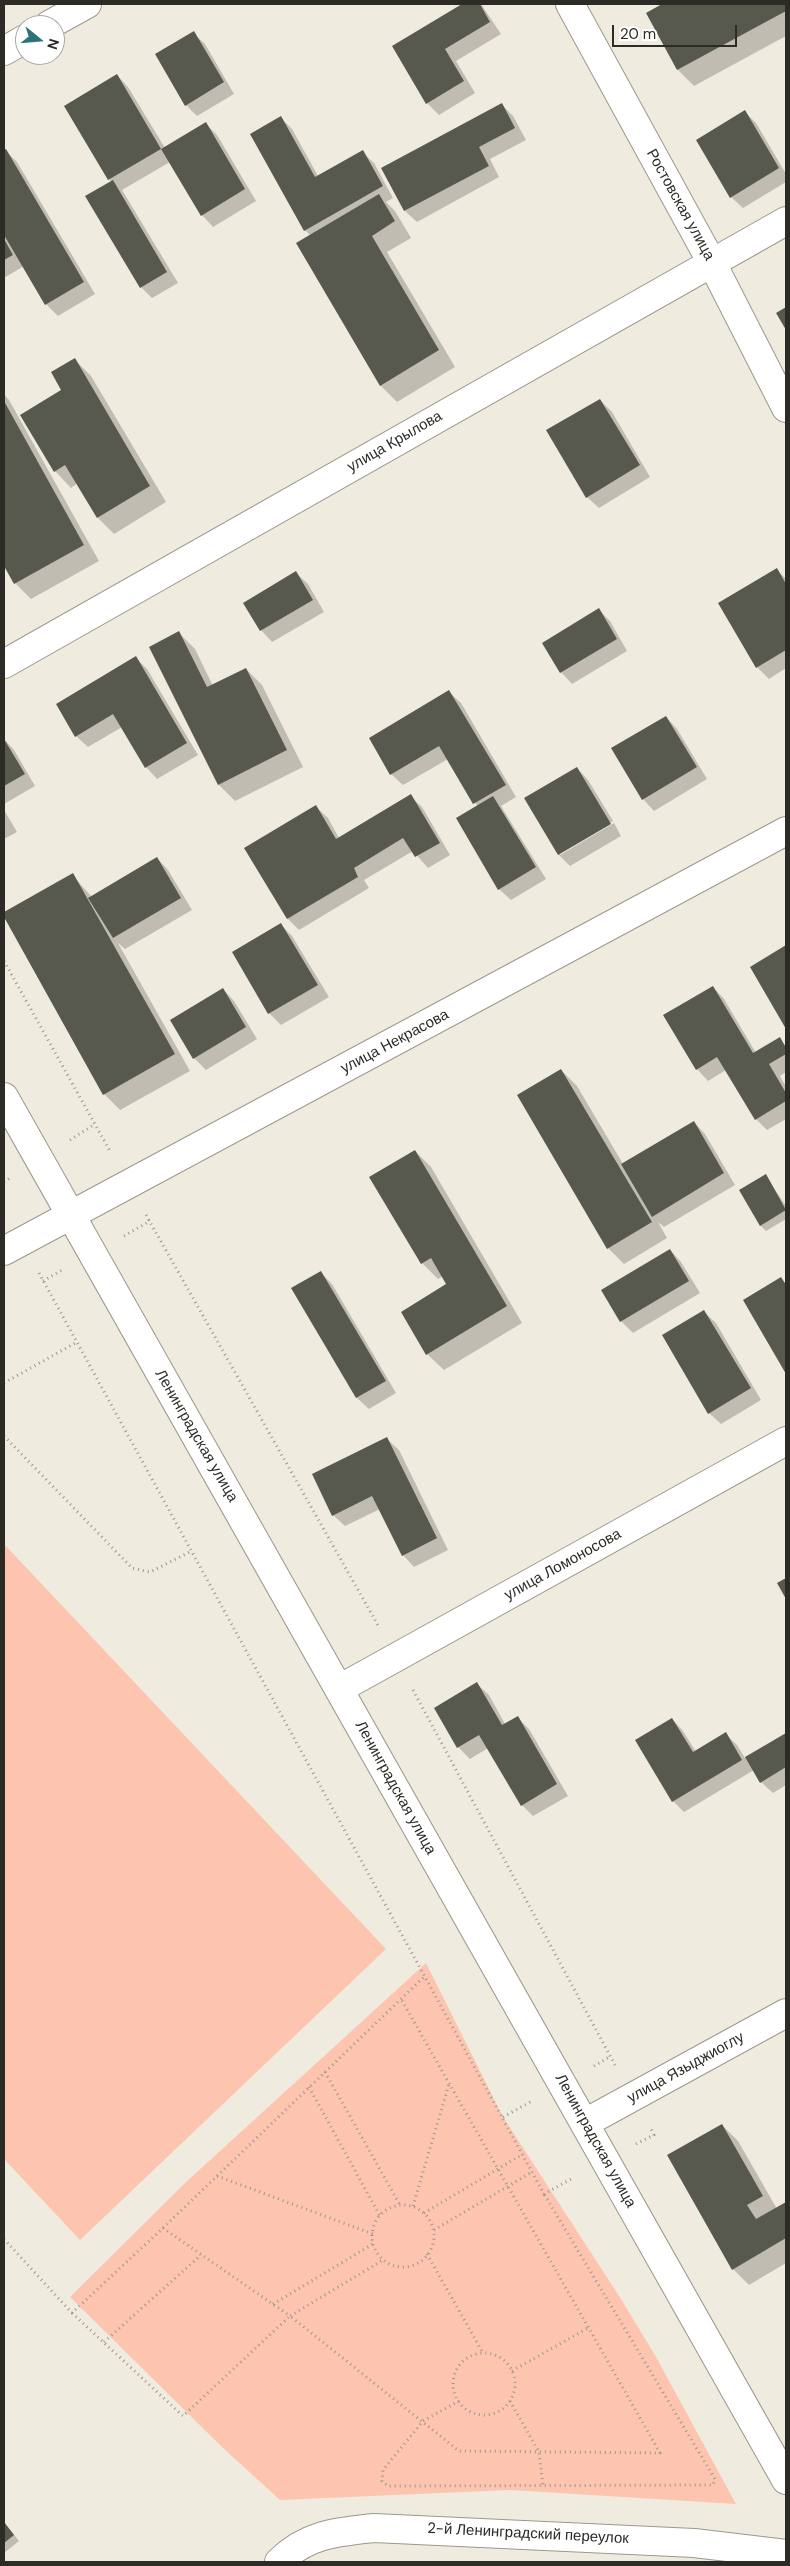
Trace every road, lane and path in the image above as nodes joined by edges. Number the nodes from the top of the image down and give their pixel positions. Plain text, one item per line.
1 (87, 4) edge
2 (570, 4) edge
3 (65, 16) edge
4 (15, 45) edge
5 (4, 51) edge
6 (786, 221) edge
7 (712, 263) junction
8 (786, 408) edge
9 (4, 664) edge
10 (786, 831) edge
11 (4, 961) edge
12 (4, 1097) edge
13 (129, 1185) junction
14 (72, 1216) junction
15 (13, 1246) edge
16 (77, 1342) junction
17 (4, 1383) edge
18 (4, 1436) edge
19 (786, 1441) edge
20 (192, 1551) junction
21 (396, 1658) junction
22 (339, 1689) junction
23 (426, 1975) junction
24 (401, 1999) junction
25 (786, 2013) edge
26 (326, 2072) junction
27 (449, 2084) junction
28 (309, 2087) junction
29 (633, 2097) junction
30 (585, 2123) junction
31 (523, 2154) junction
32 (606, 2160) junction
33 (498, 2169) junction
34 (532, 2172) junction
35 (217, 2176) junction
36 (508, 2186) junction
37 (544, 2194) junction
38 (400, 2205) junction
39 (413, 2206) junction
40 (424, 2213) junction
41 (380, 2216) junction
42 (163, 2228) junction
43 (434, 2230) junction
44 (373, 2234) junction
45 (4, 2239) edge
46 (373, 2244) junction
47 (428, 2254) junction
48 (201, 2255) junction
49 (384, 2260) junction
50 (273, 2304) junction
51 (72, 2313) junction
52 (290, 2316) junction
53 (588, 2328) junction
54 (104, 2342) junction
55 (483, 2354) junction
56 (512, 2371) junction
57 (459, 2400) junction
58 (510, 2400) junction
59 (423, 2421) junction
60 (539, 2452) junction
61 (786, 2480) edge
62 (543, 2486) junction
63 (786, 2554) edge
64 (279, 2562) edge

1 - 3 street
2 - 7 street, Ростовская улица
4 - 5 street
6 - 7 street, улица Крылова
7 - 8 street, Ростовская улица
7 - 9 street, улица Крылова
10 - 13 street, улица Некрасова
11 - 13 path
12 - 14 street, Ленинградская улица
13 - 14 street, улица Некрасова
13 - 21 path
14 - 15 street, улица Некрасова
14 - 22 street, Ленинградская улица
15 - 16 path
16 - 17 path
16 - 20 path
18 - 20 path
19 - 21 street, улица Ломоносова
20 - 23 path
21 - 22 street, улица Ломоносова
21 - 29 path
22 - 30 street, Ленинградская улица
23 - 24 path
23 - 31 path
24 - 26 path
24 - 27 path
25 - 29 street, улица Языджиоглу
26 - 28 path
26 - 38 path
27 - 33 path
27 - 39 path
28 - 35 path
28 - 41 path
29 - 30 street, улица Языджиоглу
29 - 32 path
30 - 32 street, Ленинградская улица
31 - 33 path
31 - 34 path
32 - 37 path
32 - 61 street, Ленинградская улица
33 - 36 path
33 - 40 path
34 - 36 path
34 - 37 path
35 - 42 path
35 - 44 path
36 - 43 path
36 - 53 path
37 - 62 path
38 - 39 path
38 - 41 path
39 - 40 path
40 - 43 path
41 - 44 path
42 - 48 path
42 - 51 path
43 - 47 path
44 - 46 path
45 - 51 path
46 - 49 path
46 - 50 path
47 - 49 path
47 - 55 path
48 - 50 path
48 - 54 path
49 - 52 path
50 - 52 path
51 - 54 path
52 - 54 path
52 - 59 path
53 - 56 path
53 - 60 path
55 - 56 path
55 - 57 path
56 - 58 path
57 - 58 path
57 - 59 path
58 - 60 path
59 - 60 path
59 - 62 path
60 - 62 path
63 - 64 street, 2-й Ленинградский переулок

